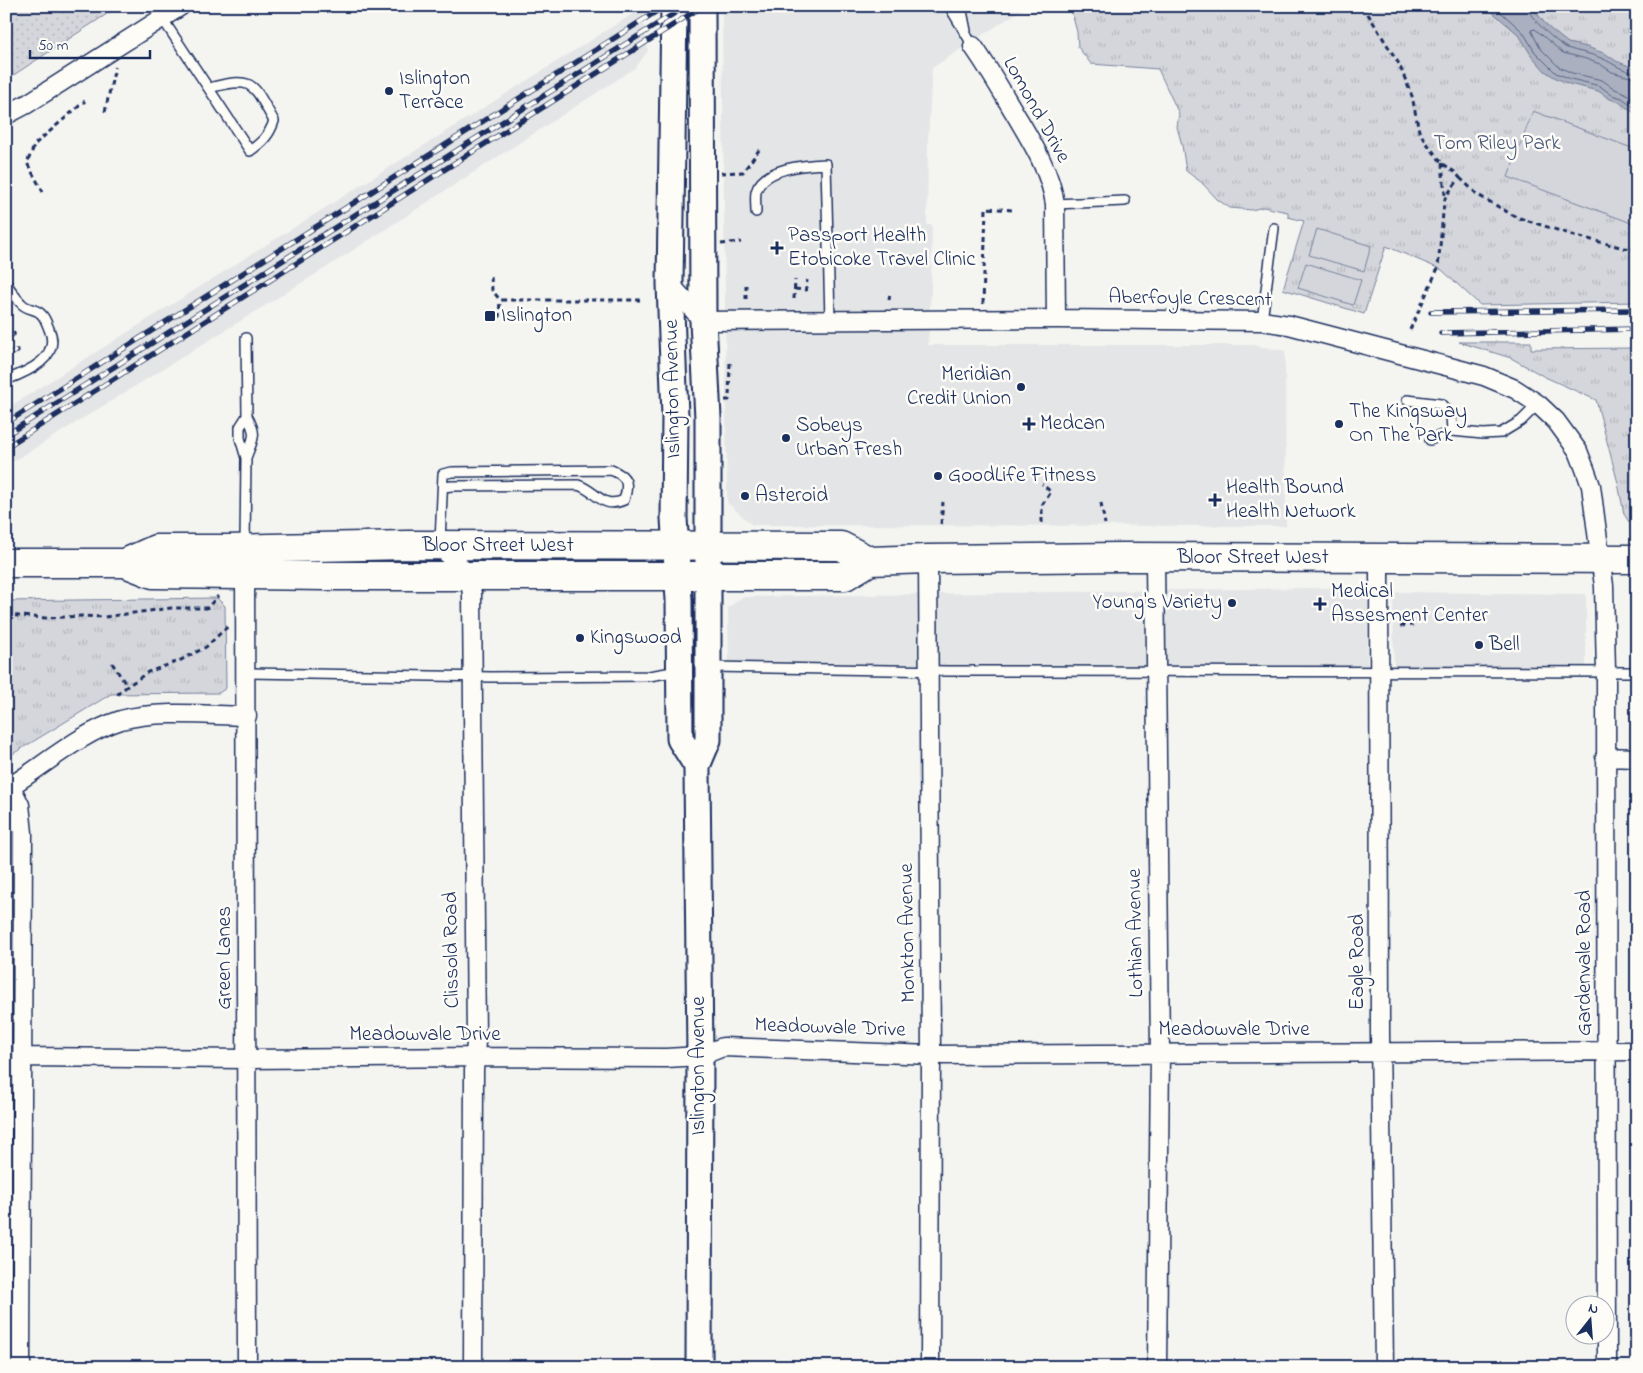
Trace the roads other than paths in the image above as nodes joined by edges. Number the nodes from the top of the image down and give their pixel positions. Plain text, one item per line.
1 (181, 6) edge
2 (674, 6) edge
3 (702, 6) edge
4 (949, 6) edge
5 (961, 6) edge
6 (162, 18) junction
7 (970, 40) junction
8 (209, 88) junction
9 (6, 115) edge
10 (1125, 201) dead end
11 (1055, 204) junction
12 (756, 212) dead end
13 (1274, 228) dead end
14 (6, 283) edge
15 (670, 284) junction
16 (1056, 319) junction
17 (830, 320) junction
18 (703, 321) junction
19 (1262, 321) junction
20 (246, 338) dead end
21 (6, 380) edge
22 (1407, 400) dead end
23 (1538, 404) junction
24 (247, 416) junction
25 (675, 416) junction
26 (708, 418) junction
27 (1452, 430) junction
28 (1430, 440) dead end
29 (246, 458) junction
30 (443, 487) junction
31 (439, 545) junction
32 (676, 546) junction
33 (707, 546) junction
34 (1379, 557) junction
35 (1155, 558) junction
36 (928, 559) junction
37 (1600, 559) junction
38 (1637, 559) edge
39 (870, 561) junction
40 (245, 562) junction
41 (6, 563) edge
42 (469, 576) junction
43 (678, 576) junction
44 (707, 576) junction
45 (708, 667) junction
46 (928, 670) junction
47 (1155, 670) junction
48 (1380, 670) junction
49 (679, 671) junction
50 (1606, 672) junction
51 (1637, 672) edge
52 (246, 673) junction
53 (472, 677) junction
54 (247, 716) junction
55 (1605, 757) junction
56 (1637, 758) edge
57 (697, 766) junction
58 (8, 788) edge
59 (1608, 1051) junction
60 (1637, 1051) edge
61 (1381, 1052) junction
62 (1160, 1053) junction
63 (931, 1054) junction
64 (700, 1056) junction
65 (23, 1057) junction
66 (476, 1057) junction
67 (247, 1059) junction
68 (22, 1367) edge
69 (247, 1367) edge
70 (473, 1367) edge
71 (699, 1367) edge
72 (930, 1367) edge
73 (1158, 1367) edge
74 (1384, 1367) edge
75 (1607, 1367) edge

1 - 6 street
2 - 15 main road, Islington Avenue
3 - 18 main road, Islington Avenue
4 - 7 lane
5 - 7 lane
6 - 8 lane
6 - 9 street
7 - 11 street, Lomond Drive
8 - 8 lane
10 - 11 lane
11 - 16 street, Lomond Drive
12 - 17 lane
13 - 19 lane
14 - 21 lane
15 - 18 street
15 - 25 main road, Islington Avenue
16 - 17 street, Aberfoyle Crescent
16 - 19 street, Aberfoyle Crescent
17 - 18 street, Aberfoyle Crescent
18 - 26 main road, Islington Avenue
19 - 23 street, Aberfoyle Crescent
20 - 24 lane
22 - 27 lane
23 - 27 lane
23 - 37 street, Aberfoyle Crescent
24 - 29 lane
24 - 29 lane
25 - 26 main road
25 - 32 main road, Islington Avenue
26 - 33 main road, Islington Avenue
27 - 28 lane
29 - 40 lane
30 - 30 lane
30 - 31 lane
31 - 32 main road, Bloor Street West
31 - 40 main road, Bloor Street West
31 - 42 street
32 - 33 main road, Bloor Street West
32 - 43 main road, Islington Avenue
33 - 39 main road, Bloor Street West
33 - 44 main road, Islington Avenue
34 - 35 main road, Bloor Street West
34 - 37 main road, Bloor Street West
34 - 48 street, Eagle Road
35 - 36 main road, Bloor Street West
35 - 47 street, Lothian Avenue
36 - 39 main road, Bloor Street West
36 - 46 street, Monkton Avenue
37 - 38 main road, Bloor Street West
37 - 50 street, Gardenvale Road
39 - 44 main road, Bloor Street West
40 - 41 main road, Bloor Street West
40 - 42 main road, Bloor Street West
40 - 52 street, Green Lanes
42 - 43 main road, Bloor Street West
42 - 53 street, Clissold Road
43 - 44 main road, Bloor Street West
43 - 49 main road, Islington Avenue
44 - 45 main road, Islington Avenue
45 - 46 lane
45 - 57 main road, Islington Avenue
46 - 47 lane
46 - 63 street, Monkton Avenue
47 - 48 lane
47 - 62 street, Lothian Avenue
48 - 50 lane
48 - 61 street, Eagle Road
49 - 53 lane
49 - 57 main road, Islington Avenue
50 - 51 lane
50 - 55 street, Gardenvale Road
52 - 53 lane
52 - 54 street, Green Lanes
53 - 66 street, Clissold Road
54 - 58 street
54 - 67 street, Green Lanes
55 - 56 street
55 - 59 street, Gardenvale Road
57 - 64 main road, Islington Avenue
58 - 65 street
59 - 60 street, Meadowvale Drive
59 - 61 street, Meadowvale Drive
59 - 75 street, Gardenvale Road
61 - 62 street, Meadowvale Drive
61 - 74 street, Eagle Road
62 - 63 street, Meadowvale Drive
62 - 73 street, Lothian Avenue
63 - 64 street, Meadowvale Drive
63 - 72 street, Monkton Avenue
64 - 66 street, Meadowvale Drive
64 - 71 main road, Islington Avenue
65 - 67 street, Meadowvale Drive
65 - 68 street
66 - 67 street, Meadowvale Drive
66 - 70 street, Clissold Road
67 - 69 street, Green Lanes

